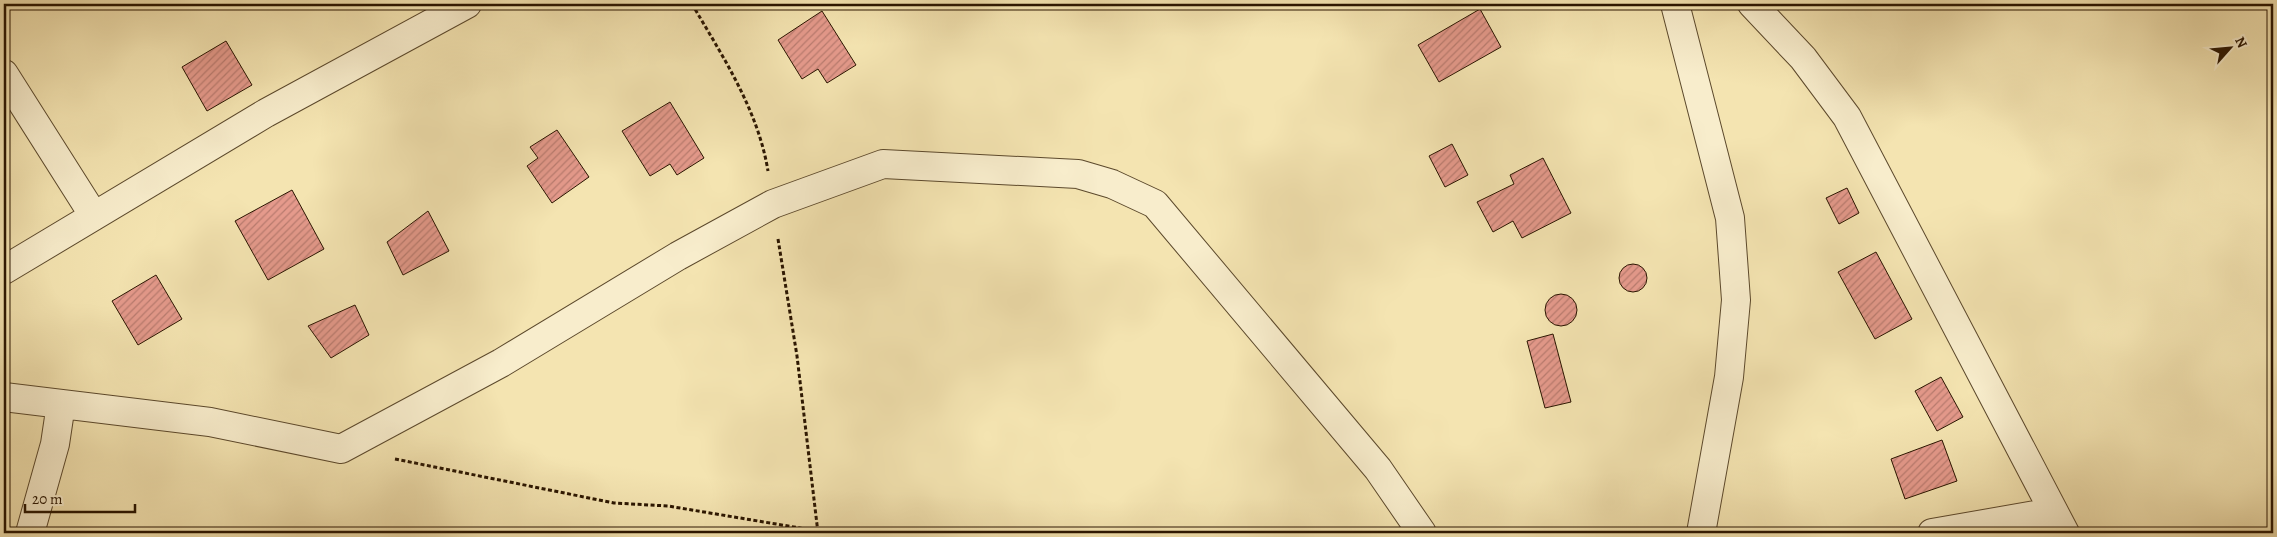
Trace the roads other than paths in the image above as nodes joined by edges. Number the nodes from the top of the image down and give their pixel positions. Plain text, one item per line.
1 (467, 4) edge
2 (1675, 4) edge
3 (1752, 4) edge
4 (4, 74) edge
5 (94, 216) junction
6 (4, 270) edge
7 (4, 397) edge
8 (61, 404) junction
9 (2059, 522) edge
10 (30, 533) edge
11 (1422, 533) edge
12 (1701, 533) edge
13 (1932, 533) edge

1 - 5 street
2 - 12 street
3 - 9 street
4 - 5 street
5 - 6 street
7 - 8 street
8 - 10 street
8 - 11 street
9 - 13 street

